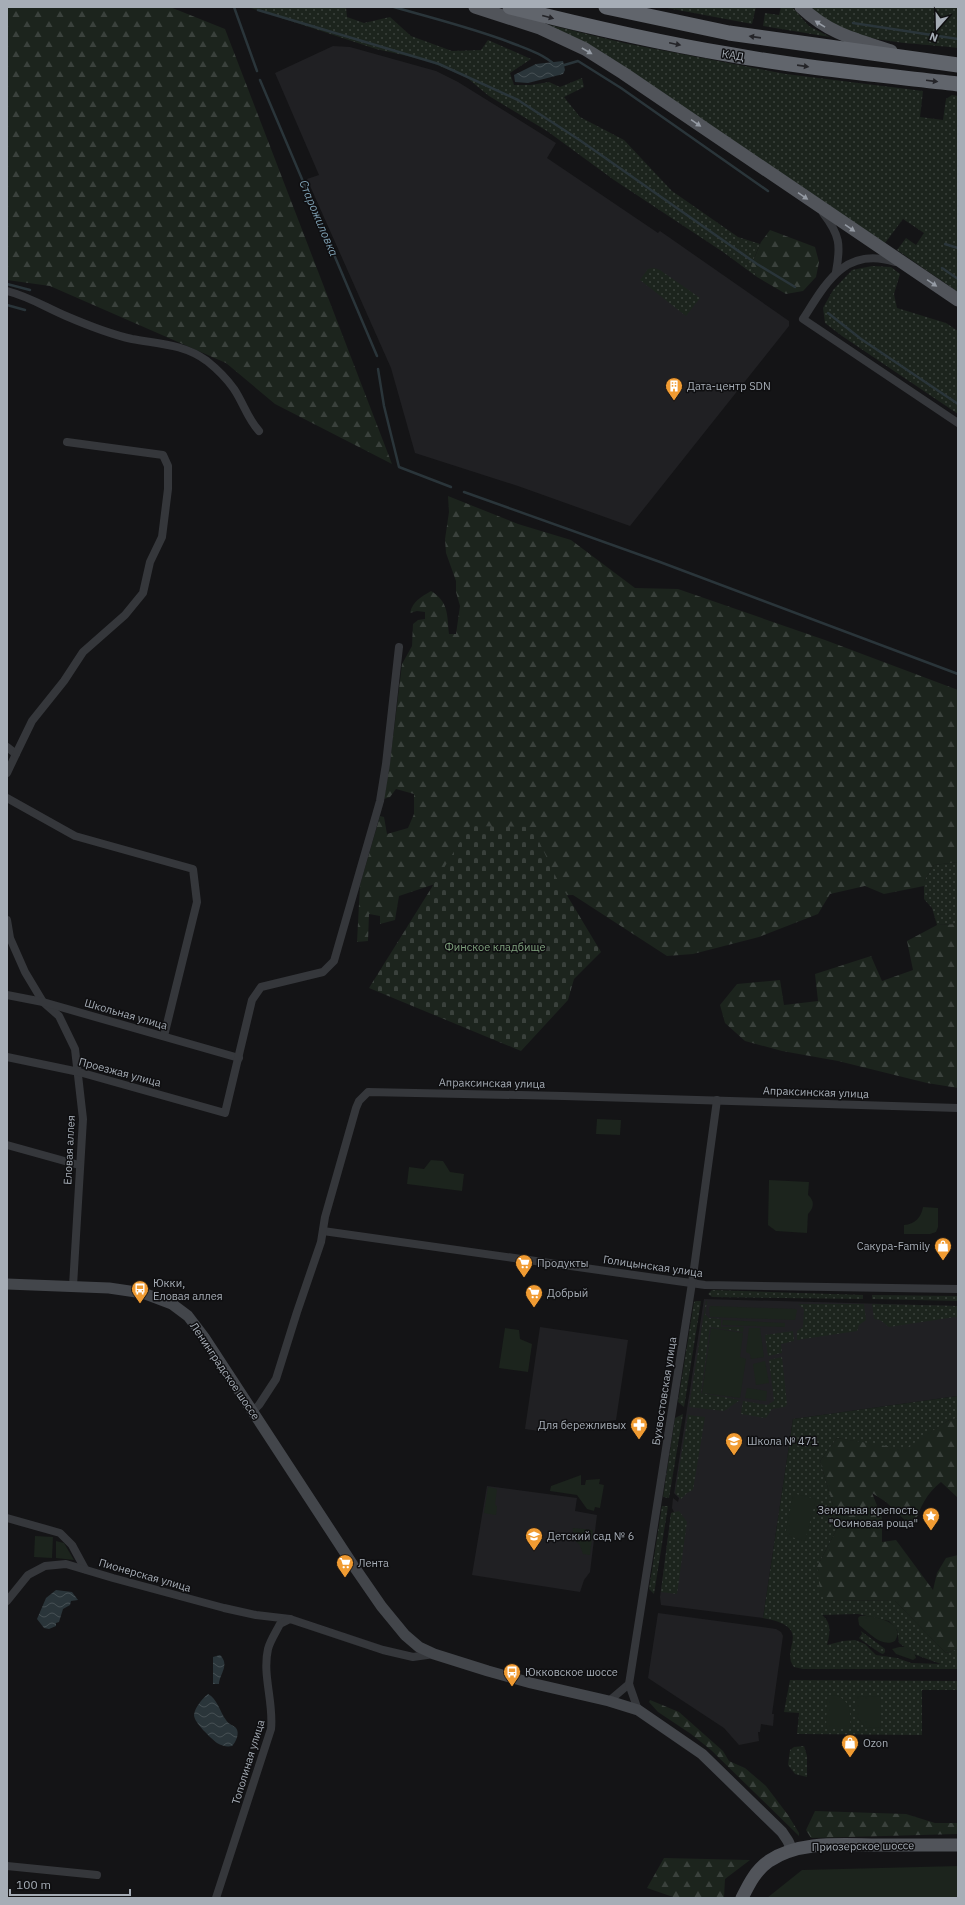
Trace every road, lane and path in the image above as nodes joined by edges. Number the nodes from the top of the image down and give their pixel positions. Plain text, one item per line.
1 (476, 7) edge
2 (510, 7) edge
3 (606, 7) edge
4 (800, 7) edge
5 (918, 60) junction
6 (958, 65) edge
7 (958, 84) edge
8 (818, 206) junction
9 (905, 265) junction
10 (836, 272) junction
11 (7, 291) edge
12 (958, 300) edge
13 (958, 423) edge
14 (259, 431) dead end
15 (67, 442) dead end
16 (399, 647) dead end
17 (7, 747) edge
18 (16, 754) junction
19 (7, 773) edge
20 (7, 798) edge
21 (7, 920) edge
22 (7, 995) edge
23 (43, 1002) junction
24 (164, 1036) junction
25 (7, 1057) edge
26 (239, 1058) junction
27 (79, 1072) junction
28 (717, 1100) junction
29 (958, 1108) edge
30 (7, 1144) edge
31 (79, 1165) junction
32 (323, 1231) junction
33 (692, 1283) junction
34 (7, 1284) edge
35 (73, 1286) junction
36 (958, 1289) edge
37 (253, 1411) junction
38 (7, 1518) edge
39 (85, 1569) junction
40 (7, 1601) edge
41 (290, 1619) junction
42 (434, 1654) junction
43 (629, 1684) junction
44 (609, 1701) junction
45 (638, 1710) junction
46 (958, 1846) edge
47 (792, 1850) junction
48 (7, 1866) edge
49 (97, 1875) dead end
50 (216, 1898) edge
51 (742, 1898) edge

1 -> 8 main road
2 -> 7 highway, КАД
5 -> 3 highway, КАД
5 -> 4 main road
5 - 6 highway, КАД
8 -> 9 main road
8 - 10 street
9 - 10 street
9 -> 12 main road
10 - 13 street
11 - 14 street
15 - 18 street
16 - 26 street
17 - 18 street
18 - 19 street
20 - 24 street
21 - 23 street
22 - 23 street, Школьная улица
23 - 24 street, Школьная улица
23 - 27 street, Еловая аллея
24 - 26 street, Школьная улица
25 - 27 street, Проезжая улица
26 - 27 street, Проезжая улица
27 - 31 street, Еловая аллея
28 - 29 street, Апраксинская улица
28 - 32 street, Апраксинская улица
28 - 33 street, Бухвостовская улица
30 - 31 street
31 - 35 street, Еловая аллея
32 - 33 street, Голицынская улица
32 - 37 street, Апраксинская улица
33 - 36 street, Голицынская улица
33 - 43 street, Бухвостовская улица
34 - 35 main road, Ленинградское шоссе
35 - 37 main road, Ленинградское шоссе
37 - 42 main road, Ленинградское шоссе
38 - 39 street
39 - 40 street, Пионерская улица
39 - 41 street, Пионерская улица
41 - 42 street
41 - 50 street, Тополиная улица
42 - 44 main road
43 - 44 street
43 - 45 street, Бухвостовская улица
44 - 45 main road
45 - 47 main road
46 - 47 main road, Приозерское шоссе
47 - 51 main road, Приозерское шоссе
48 - 49 street

